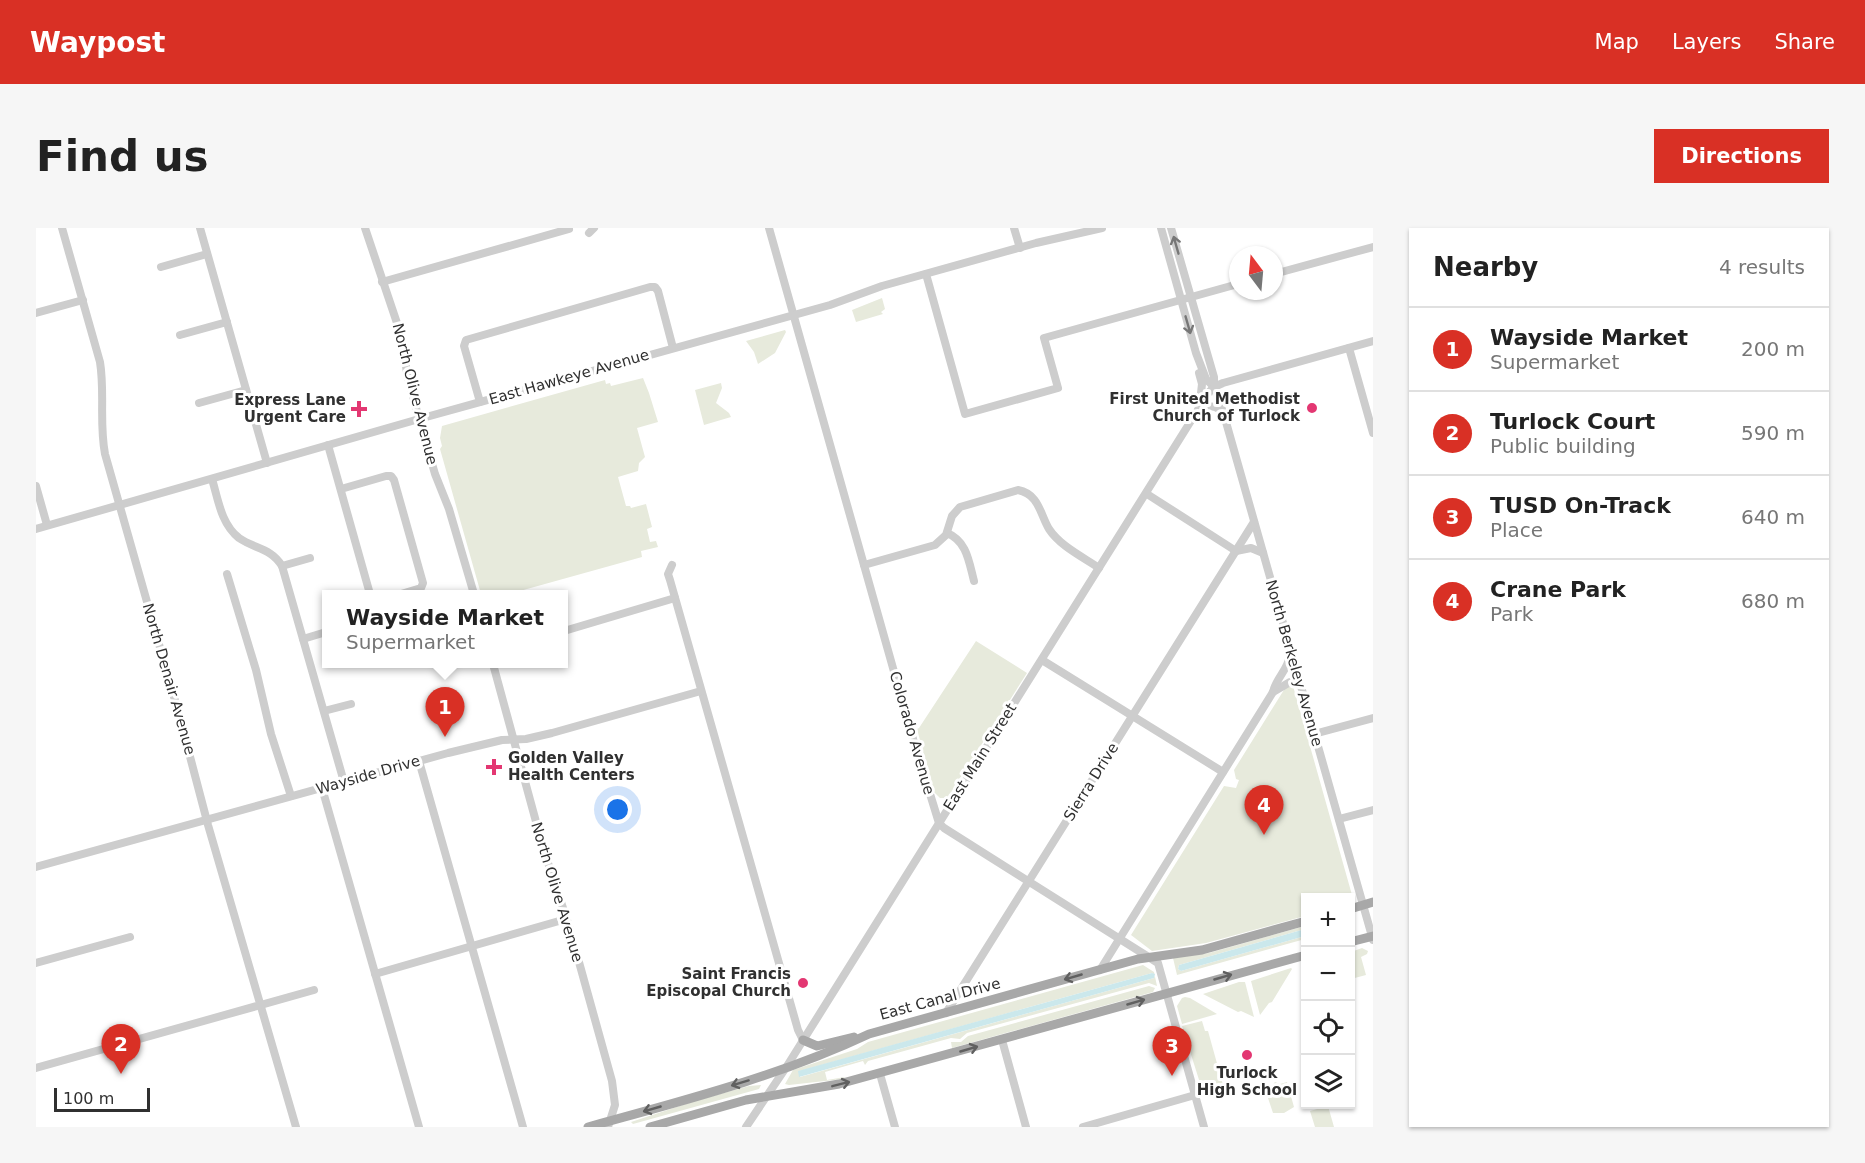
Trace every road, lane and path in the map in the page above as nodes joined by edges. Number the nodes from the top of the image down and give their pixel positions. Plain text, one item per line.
1 (62, 228) edge
2 (200, 228) edge
3 (364, 228) edge
4 (769, 228) edge
5 (1014, 228) edge
6 (1102, 228) edge
7 (1161, 228) edge
8 (1171, 228) edge
9 (566, 229) edge
10 (1373, 247) edge
11 (1020, 248) junction
12 (207, 254) junction
13 (161, 267) dead end
14 (1283, 272) edge
15 (926, 274) junction
16 (382, 282) junction
17 (1229, 286) edge
18 (1191, 297) junction
19 (83, 300) junction
20 (1181, 300) junction
21 (36, 313) edge
22 (794, 314) junction
23 (227, 322) junction
24 (180, 335) dead end
25 (1373, 341) edge
26 (673, 348) junction
27 (1349, 348) junction
28 (1196, 353) junction
29 (1214, 387) junction
30 (246, 390) junction
31 (480, 402) junction
32 (199, 403) dead end
33 (1200, 407) junction
34 (1224, 415) junction
35 (419, 419) junction
36 (1184, 433) junction
37 (1373, 433) edge
38 (328, 445) junction
39 (267, 463) junction
40 (212, 478) junction
41 (36, 486) edge
42 (341, 489) junction
43 (1147, 494) junction
44 (120, 505) junction
45 (1254, 522) junction
46 (47, 525) junction
47 (36, 529) edge
48 (947, 533) junction
49 (1236, 551) junction
50 (1263, 553) junction
51 (310, 558) dead end
52 (672, 565) dead end
53 (864, 565) junction
54 (282, 566) junction
55 (1099, 568) junction
56 (227, 574) dead end
57 (974, 581) dead end
58 (369, 590) edge
59 (413, 590) edge
60 (473, 590) edge
61 (675, 598) junction
62 (568, 630) edge
63 (322, 633) edge
64 (303, 639) junction
65 (1291, 651) junction
66 (1042, 660) junction
67 (494, 668) edge
68 (1300, 683) junction
69 (701, 691) junction
70 (1273, 692) junction
71 (351, 704) dead end
72 (324, 711) junction
73 (1132, 716) junction
74 (1373, 718) edge
75 (1314, 734) junction
76 (515, 739) junction
77 (419, 761) junction
78 (1223, 772) junction
79 (344, 782) junction
80 (321, 788) junction
81 (291, 796) junction
82 (956, 796) junction
83 (931, 798) junction
84 (1373, 810) edge
85 (207, 819) junction
86 (1339, 819) junction
87 (939, 822) junction
88 (36, 867) edge
89 (1028, 882) junction
90 (1373, 902) edge
91 (1363, 905) junction
92 (1355, 907) edge
93 (566, 920) junction
94 (1301, 922) edge
95 (130, 937) dead end
96 (1373, 937) edge
97 (1119, 939) junction
98 (1355, 941) edge
99 (472, 947) junction
100 (1301, 956) edge
101 (1150, 957) junction
102 (36, 963) edge
103 (1100, 970) junction
104 (375, 974) junction
105 (314, 990) dead end
106 (1167, 993) junction
107 (260, 1006) junction
108 (946, 1013) junction
109 (869, 1034) junction
110 (803, 1040) junction
111 (1002, 1040) junction
112 (787, 1066) junction
113 (36, 1068) edge
114 (880, 1074) junction
115 (1196, 1095) junction
116 (765, 1098) junction
117 (610, 1124) edge
118 (296, 1127) edge
119 (419, 1127) edge
120 (523, 1127) edge
121 (588, 1127) edge
122 (650, 1127) edge
123 (746, 1127) edge
124 (895, 1127) edge
125 (1026, 1127) edge
126 (1083, 1127) edge
127 (1204, 1127) edge

1 - 19 street, North Denair Avenue
2 - 12 street
3 - 16 street, North Olive Avenue
4 - 22 street, Colorado Avenue
5 - 11 street
6 - 11 street, East Hawkeye Avenue
7 - 20 street, North Berkeley Avenue
18 -> 8 street, North Berkeley Avenue
9 - 16 street
10 - 14 street
11 - 15 street, East Hawkeye Avenue
12 - 13 street
12 - 23 street
15 - 20 street
15 - 22 street, East Hawkeye Avenue
16 - 35 street, North Olive Avenue
17 - 18 street
18 - 20 street
18 - 29 street, North Berkeley Avenue
19 - 21 street
19 - 44 street, North Denair Avenue
20 -> 28 street, North Berkeley Avenue
22 - 26 street, East Hawkeye Avenue
22 - 53 street, Colorado Avenue
23 - 24 street
23 - 30 street
25 - 27 street
26 - 31 street, East Hawkeye Avenue
26 - 31 street
27 - 29 street
27 - 37 street
28 - 29 street, North Berkeley Avenue
28 - 33 street
29 - 33 street, East Main Street
29 - 34 street, North Berkeley Avenue
30 - 32 street
30 - 39 street
31 - 35 street, East Hawkeye Avenue
33 - 36 street, East Main Street
34 - 36 street
34 - 45 street, North Berkeley Avenue
35 - 38 street, East Hawkeye Avenue
35 - 60 street, North Olive Avenue
36 - 43 street, East Main Street
38 - 39 street, East Hawkeye Avenue
38 - 42 street
39 - 40 street, East Hawkeye Avenue
40 - 44 street, East Hawkeye Avenue
40 - 54 street
41 - 46 street
42 - 58 street
42 - 59 street
43 - 49 street
43 - 55 street, East Main Street
44 - 46 street, East Hawkeye Avenue
44 - 85 street, North Denair Avenue
45 - 49 street, Sierra Drive
45 - 50 street, North Berkeley Avenue
46 - 47 street, East Hawkeye Avenue
48 - 53 street
48 - 55 street
48 - 57 street
49 - 50 street
49 - 73 street, Sierra Drive
50 - 65 street, North Berkeley Avenue
51 - 54 street
52 - 61 street
53 - 83 street, Colorado Avenue
54 - 64 street
55 - 66 street, East Main Street
56 - 81 street
61 - 62 street
61 - 69 street
63 - 64 street
64 - 72 street
65 - 68 street, North Berkeley Avenue
65 - 70 street
66 - 73 street
66 - 82 street, East Main Street
67 - 76 street, North Olive Avenue
68 - 70 street
68 - 75 street, North Berkeley Avenue
69 - 76 street, Wayside Drive
69 - 110 street
70 - 78 street
71 - 72 street
72 - 79 street
73 - 78 street
73 - 89 street, Sierra Drive
74 - 75 street
75 - 86 street, North Berkeley Avenue
76 - 77 street, Wayside Drive
76 - 93 street, North Olive Avenue
77 - 79 street, Wayside Drive
77 - 99 street
78 - 97 street
79 - 80 street, Wayside Drive
80 - 81 street, Wayside Drive
80 - 104 street
81 - 85 street, Wayside Drive
82 - 83 street
82 - 87 street, East Main Street
83 - 87 street, Colorado Avenue
84 - 86 street
85 - 88 street, Wayside Drive
85 - 107 street, North Denair Avenue
86 - 91 street, North Berkeley Avenue
87 - 89 street
87 - 110 street, East Main Street
89 - 97 street
89 - 108 street, Sierra Drive
90 - 91 main road
91 - 92 main road
91 - 96 street, North Berkeley Avenue
93 - 99 street
93 - 117 street, North Olive Avenue
94 - 101 main road, East Canal Drive
95 - 102 street
96 - 98 main road
97 - 101 street
97 - 103 street
99 - 104 street
99 - 120 street
106 -> 100 main road
101 - 103 main road, East Canal Drive
101 - 106 street
103 -> 108 main road, East Canal Drive
104 - 119 street
105 - 107 street
111 -> 106 main road
106 - 115 street
107 - 113 street
107 - 118 street, North Denair Avenue
108 - 109 main road, East Canal Drive
109 - 110 main road
109 - 112 main road, East Canal Drive
110 - 112 street, East Main Street
114 -> 111 main road
111 - 125 street
112 - 116 street, East Main Street
112 -> 117 main road, East Canal Drive
116 -> 114 main road
114 - 124 street
115 - 126 street
115 - 127 street
116 - 122 main road
116 - 123 street, East Main Street
117 - 121 main road, East Canal Drive

